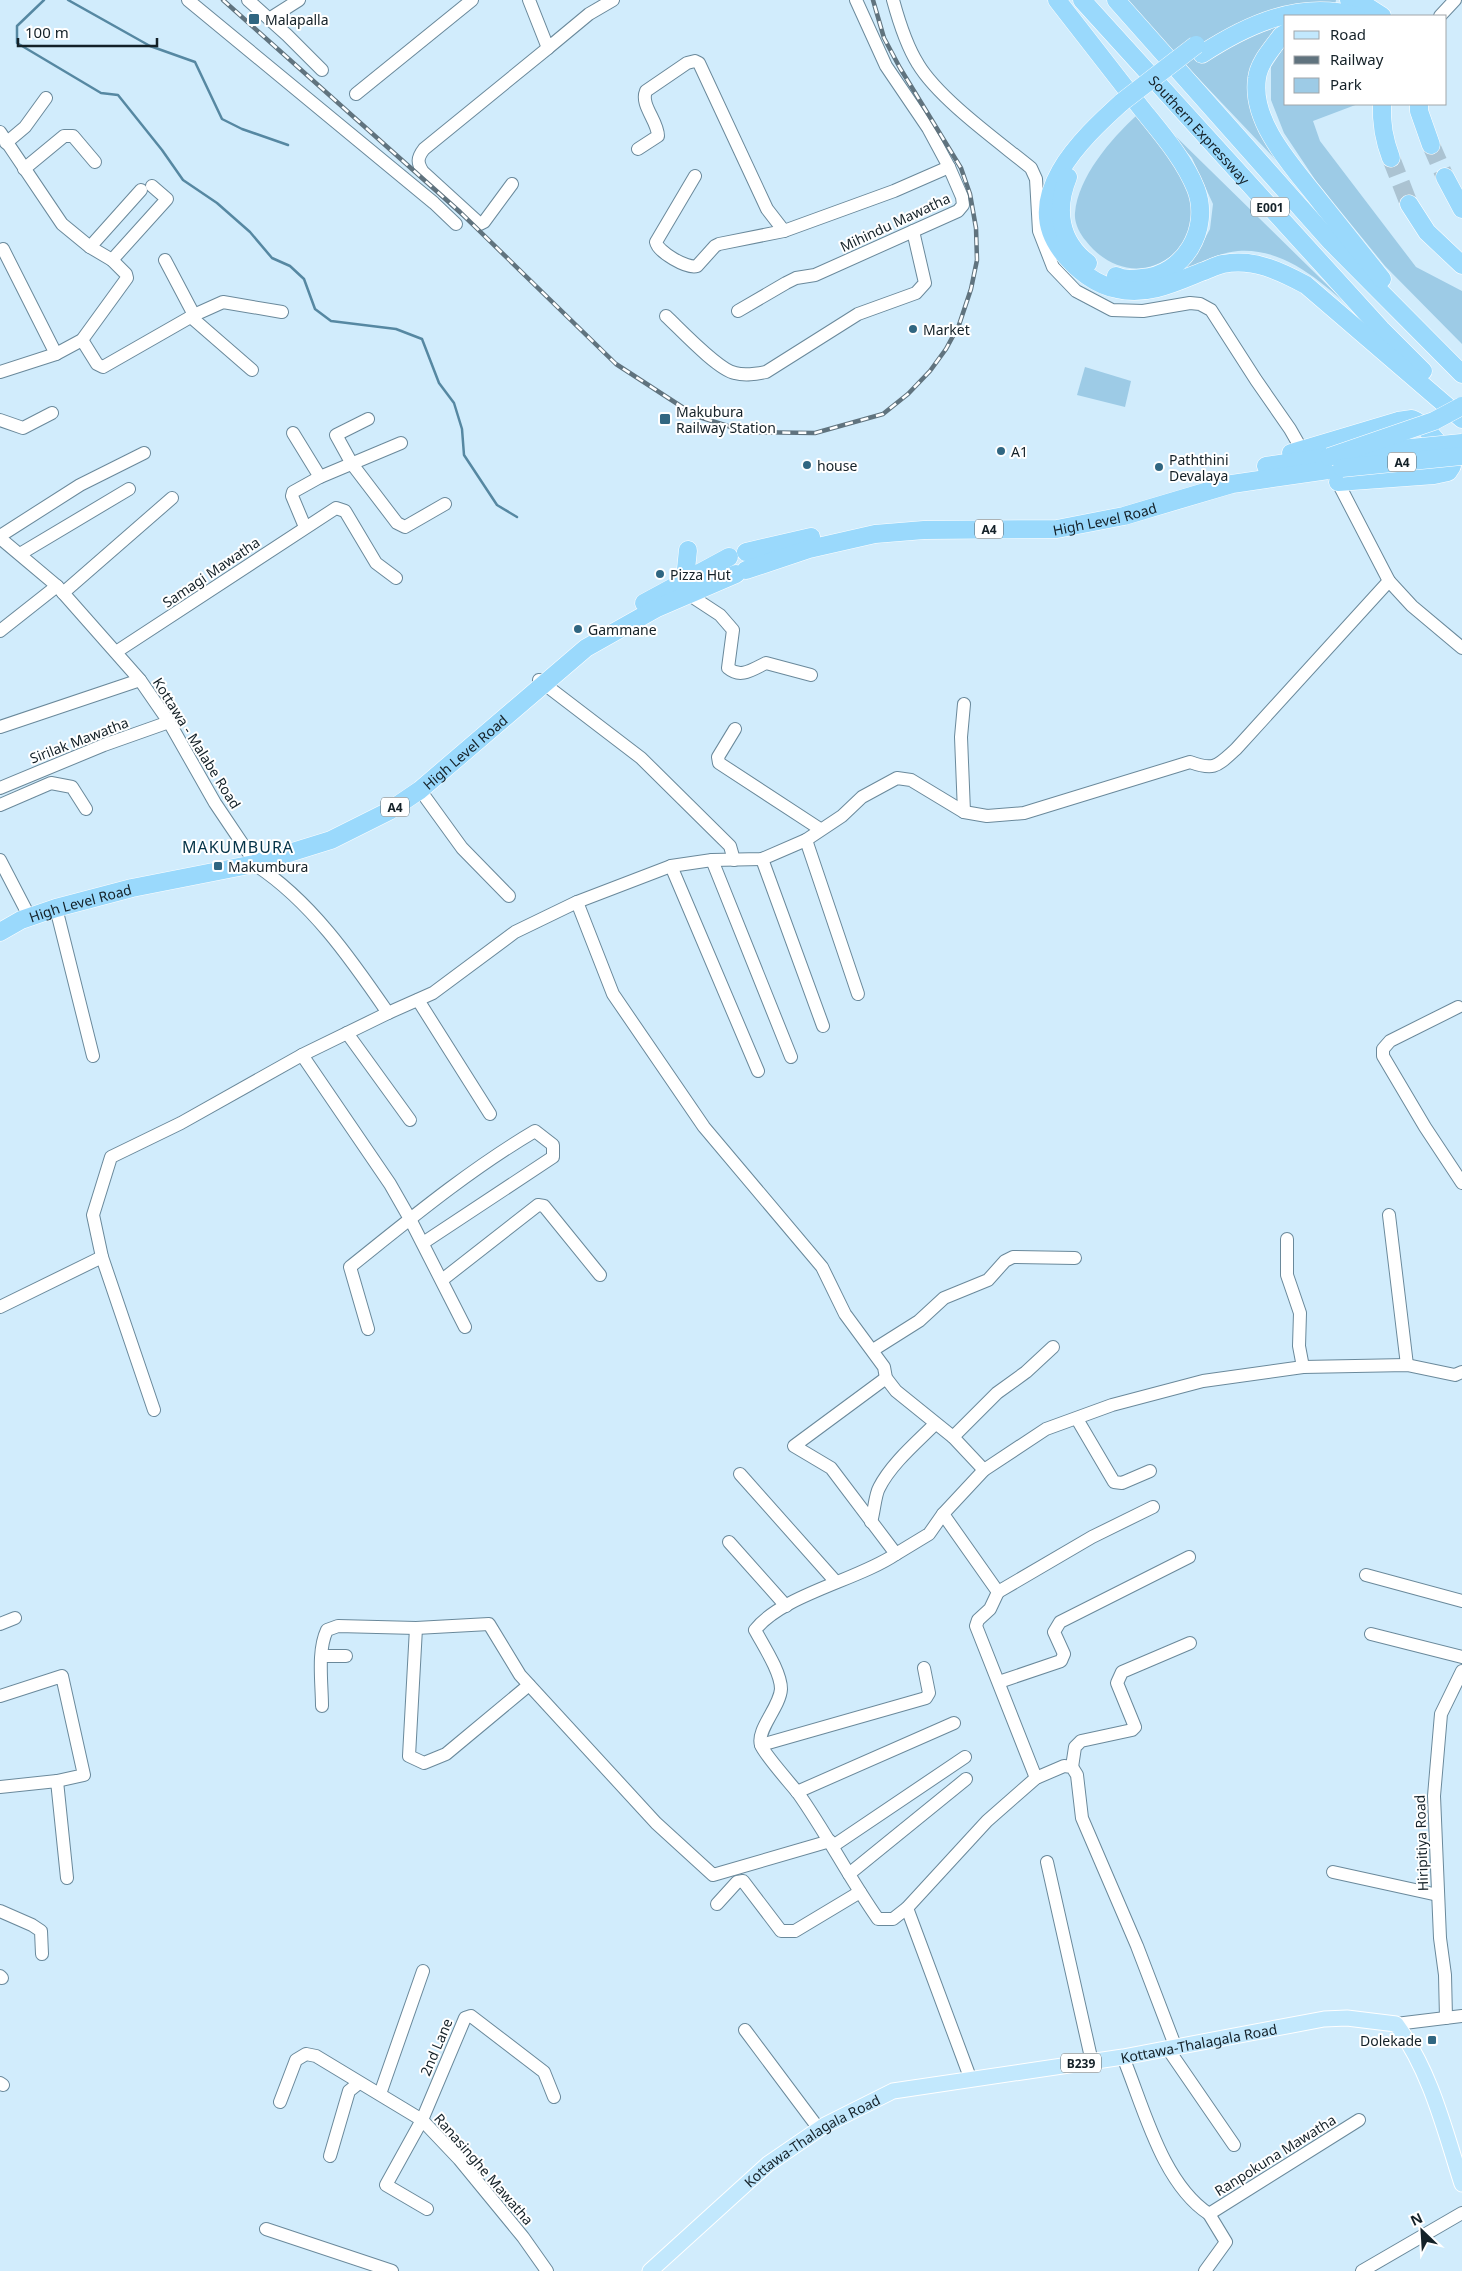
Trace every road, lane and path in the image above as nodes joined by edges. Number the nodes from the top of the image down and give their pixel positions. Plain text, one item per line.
1 (188, 0) edge
2 (248, 0) edge
3 (299, 0) edge
4 (472, 0) edge
5 (529, 0) edge
6 (613, 0) edge
7 (856, 0) edge
8 (893, 0) edge
9 (1057, 0) edge
10 (1082, 0) edge
11 (1116, 0) edge
12 (1282, 0) edge
13 (1348, 0) edge
14 (1370, 0) edge
15 (1455, 0) edge
16 (1353, 15) edge
17 (1380, 15) edge
18 (1390, 15) edge
19 (1441, 15) edge
20 (270, 19) junction
21 (1284, 34) edge
22 (548, 48) junction
23 (1199, 50) junction
24 (322, 70) dead end
25 (356, 94) dead end
26 (46, 98) dead end
27 (1382, 105) edge
28 (1419, 105) edge
29 (1125, 106) junction
30 (3, 138) edge
31 (1431, 145) tunnel mouth
32 (638, 149) dead end
33 (1391, 158) tunnel mouth
34 (95, 162) dead end
35 (949, 167) junction
36 (24, 169) junction
37 (696, 176) dead end
38 (1445, 177) tunnel mouth
39 (512, 184) dead end
40 (1409, 204) tunnel mouth
41 (1462, 209) edge
42 (456, 224) dead end
43 (784, 231) junction
44 (913, 231) junction
45 (1436, 239) junction
46 (90, 247) junction
47 (3, 249) dead end
48 (1462, 252) edge
49 (112, 260) junction
50 (165, 260) dead end
51 (1462, 266) edge
52 (738, 311) dead end
53 (282, 312) dead end
54 (193, 316) junction
55 (666, 316) dead end
56 (1427, 338) junction
57 (82, 340) junction
58 (56, 354) junction
59 (252, 370) dead end
60 (0, 372) edge
61 (1462, 374) edge
62 (1462, 408) edge
63 (52, 413) dead end
64 (368, 419) dead end
65 (1462, 419) edge
66 (0, 420) edge
67 (293, 433) dead end
68 (401, 443) dead end
69 (1462, 443) edge
70 (144, 453) dead end
71 (1304, 454) junction
72 (1462, 456) edge
73 (352, 464) junction
74 (1336, 466) junction
75 (320, 476) junction
76 (129, 489) dead end
77 (172, 498) dead end
78 (445, 504) dead end
79 (305, 527) junction
80 (6, 546) edge
81 (688, 550) dead end
82 (737, 554) junction
83 (741, 572) junction
84 (396, 578) dead end
85 (1389, 581) junction
86 (687, 586) junction
87 (60, 590) junction
88 (0, 631) edge
89 (1462, 648) edge
90 (116, 652) junction
91 (811, 675) dead end
92 (140, 680) junction
93 (541, 682) junction
94 (964, 704) dead end
95 (169, 722) junction
96 (0, 727) edge
97 (735, 729) dead end
98 (0, 788) edge
99 (420, 790) junction
100 (0, 805) edge
101 (86, 809) dead end
102 (964, 812) junction
103 (820, 830) junction
104 (806, 840) junction
105 (762, 859) junction
106 (0, 860) edge
107 (712, 860) junction
108 (734, 860) junction
109 (253, 861) junction
110 (671, 866) junction
111 (508, 896) dead end
112 (577, 902) junction
113 (56, 908) junction
114 (27, 912) junction
115 (0, 926) edge
116 (0, 932) edge
117 (858, 994) dead end
118 (418, 1000) junction
119 (1458, 1007) dead end
120 (388, 1013) junction
121 (823, 1026) dead end
122 (347, 1034) junction
123 (302, 1055) junction
124 (93, 1056) dead end
125 (791, 1057) dead end
126 (758, 1071) dead end
127 (490, 1114) dead end
128 (410, 1120) dead end
129 (1462, 1184) edge
130 (1389, 1214) dead end
131 (410, 1219) junction
132 (1287, 1239) dead end
133 (423, 1243) junction
134 (102, 1258) junction
135 (1075, 1258) dead end
136 (600, 1275) dead end
137 (442, 1280) junction
138 (0, 1307) edge
139 (465, 1327) dead end
140 (368, 1329) dead end
141 (1053, 1347) dead end
142 (873, 1350) junction
143 (1407, 1365) junction
144 (1303, 1367) junction
145 (1462, 1372) edge
146 (886, 1378) junction
147 (154, 1410) dead end
148 (1077, 1419) junction
149 (935, 1424) junction
150 (954, 1436) junction
151 (984, 1470) junction
152 (1150, 1471) dead end
153 (740, 1474) dead end
154 (1153, 1507) dead end
155 (943, 1514) junction
156 (871, 1522) junction
157 (729, 1542) dead end
158 (896, 1554) junction
159 (1189, 1557) dead end
160 (1366, 1574) dead end
161 (836, 1582) junction
162 (998, 1592) junction
163 (1462, 1601) edge
164 (786, 1606) junction
165 (15, 1618) dead end
166 (0, 1624) edge
167 (416, 1628) junction
168 (1371, 1634) dead end
169 (1190, 1643) dead end
170 (322, 1656) junction
171 (346, 1656) dead end
172 (1462, 1657) edge
173 (924, 1668) dead end
174 (1462, 1671) edge
175 (999, 1682) junction
176 (529, 1685) junction
177 (0, 1696) edge
178 (322, 1706) dead end
179 (954, 1723) dead end
180 (761, 1745) junction
181 (965, 1757) dead end
182 (1072, 1766) junction
183 (1036, 1778) junction
184 (966, 1779) dead end
185 (57, 1781) junction
186 (0, 1787) edge
187 (797, 1792) junction
188 (832, 1844) junction
189 (1047, 1862) dead end
190 (1333, 1872) dead end
191 (849, 1874) junction
192 (67, 1878) dead end
193 (860, 1892) junction
194 (1438, 1895) junction
195 (716, 1904) dead end
196 (907, 1908) junction
197 (0, 1911) edge
198 (42, 1954) dead end
199 (423, 1972) dead end
200 (1462, 2016) edge
201 (1446, 2018) junction
202 (1396, 2024) junction
203 (749, 2032) dead end
204 (1172, 2048) junction
205 (1123, 2057) junction
206 (1092, 2062) junction
207 (971, 2080) junction
208 (359, 2082) junction
209 (380, 2094) junction
210 (554, 2097) dead end
211 (280, 2102) dead end
212 (422, 2120) junction
213 (1359, 2120) dead end
214 (821, 2128) junction
215 (1234, 2145) dead end
216 (330, 2156) dead end
217 (1462, 2184) edge
218 (427, 2209) dead end
219 (1462, 2213) edge
220 (1209, 2214) junction
221 (266, 2229) dead end
222 (392, 2271) edge
223 (547, 2271) edge
224 (650, 2271) edge
225 (1205, 2271) edge
226 (1362, 2271) edge

1 - 42 street
2 - 20 street
3 - 20 street
4 - 25 street
5 - 22 street
6 - 22 street
7 - 35 street, Mihindu Mawatha
8 - 71 street
9 - 29 highway
10 - 62 highway, Southern Expressway / E001
11 - 56 highway, Southern Expressway / E001
12 - 23 highway
13 - 17 highway
14 - 18 highway
15 - 19 street
16 - 23 highway
20 - 24 street
21 - 56 highway
22 - 39 street
23 - 29 highway
26 - 30 street
27 - 33 highway
28 - 31 highway
29 - 65 highway
30 - 36 street
32 - 43 street
34 - 36 street
35 - 43 street
35 - 44 street, Mihindu Mawatha
36 - 46 street
37 - 43 street
38 - 41 highway
40 - 45 highway
44 - 52 street, Mihindu Mawatha
44 - 55 street
45 - 48 highway
45 - 51 highway
46 - 49 street
46 - 49 street
47 - 58 street
49 - 57 street
50 - 54 street
53 - 54 street
54 - 57 street
54 - 59 street
56 - 61 highway, Southern Expressway / E001
57 - 58 street
58 - 60 street
62 - 74 highway, bridge
63 - 66 street
64 - 73 street
67 - 75 street
68 - 73 street
69 - 74 highway, High Level Road / A4, bridge
70 - 80 street
71 - 74 highway, High Level Road / A4
71 - 74 highway
71 - 82 highway, High Level Road / A4
72 - 74 highway, High Level Road / A4, bridge
73 - 75 street
73 - 78 street
74 - 83 highway, High Level Road / A4
74 - 85 street
75 - 79 street
76 - 80 street
77 - 87 street
79 - 84 street, Samagi Mawatha
79 - 90 street, Samagi Mawatha
80 - 87 street, Kottawa - Malabe Road
81 - 86 highway
82 - 83 highway
82 - 86 highway, High Level Road / A4
83 - 86 highway, High Level Road / A4
85 - 89 street
85 - 102 street
86 - 91 street
86 - 93 highway, High Level Road / A4
87 - 88 street
87 - 90 street, Kottawa - Malabe Road
90 - 92 street, Kottawa - Malabe Road
92 - 95 street, Kottawa - Malabe Road
92 - 96 street
93 - 99 highway, High Level Road / A4
93 - 108 street
93 - 109 highway, High Level Road / A4
94 - 102 street
95 - 98 street, Sirilak Mawatha
95 - 109 street, Kottawa - Malabe Road
97 - 103 street
99 - 109 highway, High Level Road / A4
99 - 111 street
100 - 101 street
102 - 103 street
103 - 104 street
104 - 105 street
104 - 117 street
105 - 108 street
105 - 121 street
106 - 114 street
107 - 108 street
107 - 110 street
107 - 125 street
109 - 113 highway, High Level Road / A4
109 - 114 highway, High Level Road / A4
109 - 120 street, Kottawa - Malabe Road
110 - 112 street
110 - 126 street
112 - 118 street
112 - 142 street
113 - 116 highway, High Level Road / A4
113 - 124 street
114 - 115 highway, High Level Road / A4
118 - 120 street
118 - 127 street
119 - 129 street
120 - 122 street
122 - 123 street
122 - 128 street
123 - 131 street
123 - 134 street
130 - 143 street
131 - 133 street
131 - 133 street
131 - 140 street
132 - 144 street
133 - 137 street
134 - 138 street
134 - 147 street
135 - 142 street
136 - 137 street
137 - 139 street
141 - 150 street
142 - 146 street
143 - 144 street
143 - 145 street
144 - 148 street
146 - 149 street
146 - 156 street
148 - 151 street
148 - 152 street
149 - 150 street
149 - 156 street
150 - 151 street
151 - 155 street
153 - 161 street
154 - 162 street
155 - 158 street
155 - 162 street
156 - 158 street
157 - 164 street
158 - 161 street
159 - 175 street
160 - 163 street
161 - 164 street
162 - 175 street
164 - 180 street
165 - 166 street
167 - 170 street
167 - 176 street
167 - 176 street
168 - 172 street
169 - 182 street
170 - 171 street
170 - 178 street
173 - 180 street
174 - 194 street, Hiripitiya Road
175 - 183 street
176 - 188 street
177 - 185 street
179 - 187 street
180 - 187 street
181 - 188 street
182 - 183 street
182 - 204 street
183 - 196 street
184 - 191 street
185 - 186 street
185 - 192 street
187 - 188 street
188 - 191 street
189 - 206 street
190 - 194 street
191 - 193 street
193 - 195 street
193 - 196 street
194 - 201 street, Hiripitiya Road
196 - 207 street
197 - 198 street
199 - 209 street
200 - 201 street
201 - 202 street
202 - 204 main road, Kottawa-Thalagala Road / B239
202 - 217 main road
203 - 214 street
204 - 205 main road, Kottawa-Thalagala Road / B239
204 - 215 street
205 - 206 main road, Kottawa-Thalagala Road / B239
205 - 220 street, Ranpokuna Mawatha
206 - 207 main road, Kottawa-Thalagala Road / B239
207 - 214 main road, Kottawa-Thalagala Road / B239
208 - 209 street, Ranasinghe Mawatha
208 - 211 street, Ranasinghe Mawatha
208 - 216 street
209 - 212 street, Ranasinghe Mawatha
210 - 212 street, 2nd Lane
212 - 218 street
212 - 223 street, Ranasinghe Mawatha
213 - 220 street, Ranpokuna Mawatha
214 - 224 main road, Kottawa-Thalagala Road / B239
219 - 226 street
220 - 225 street
221 - 222 street

